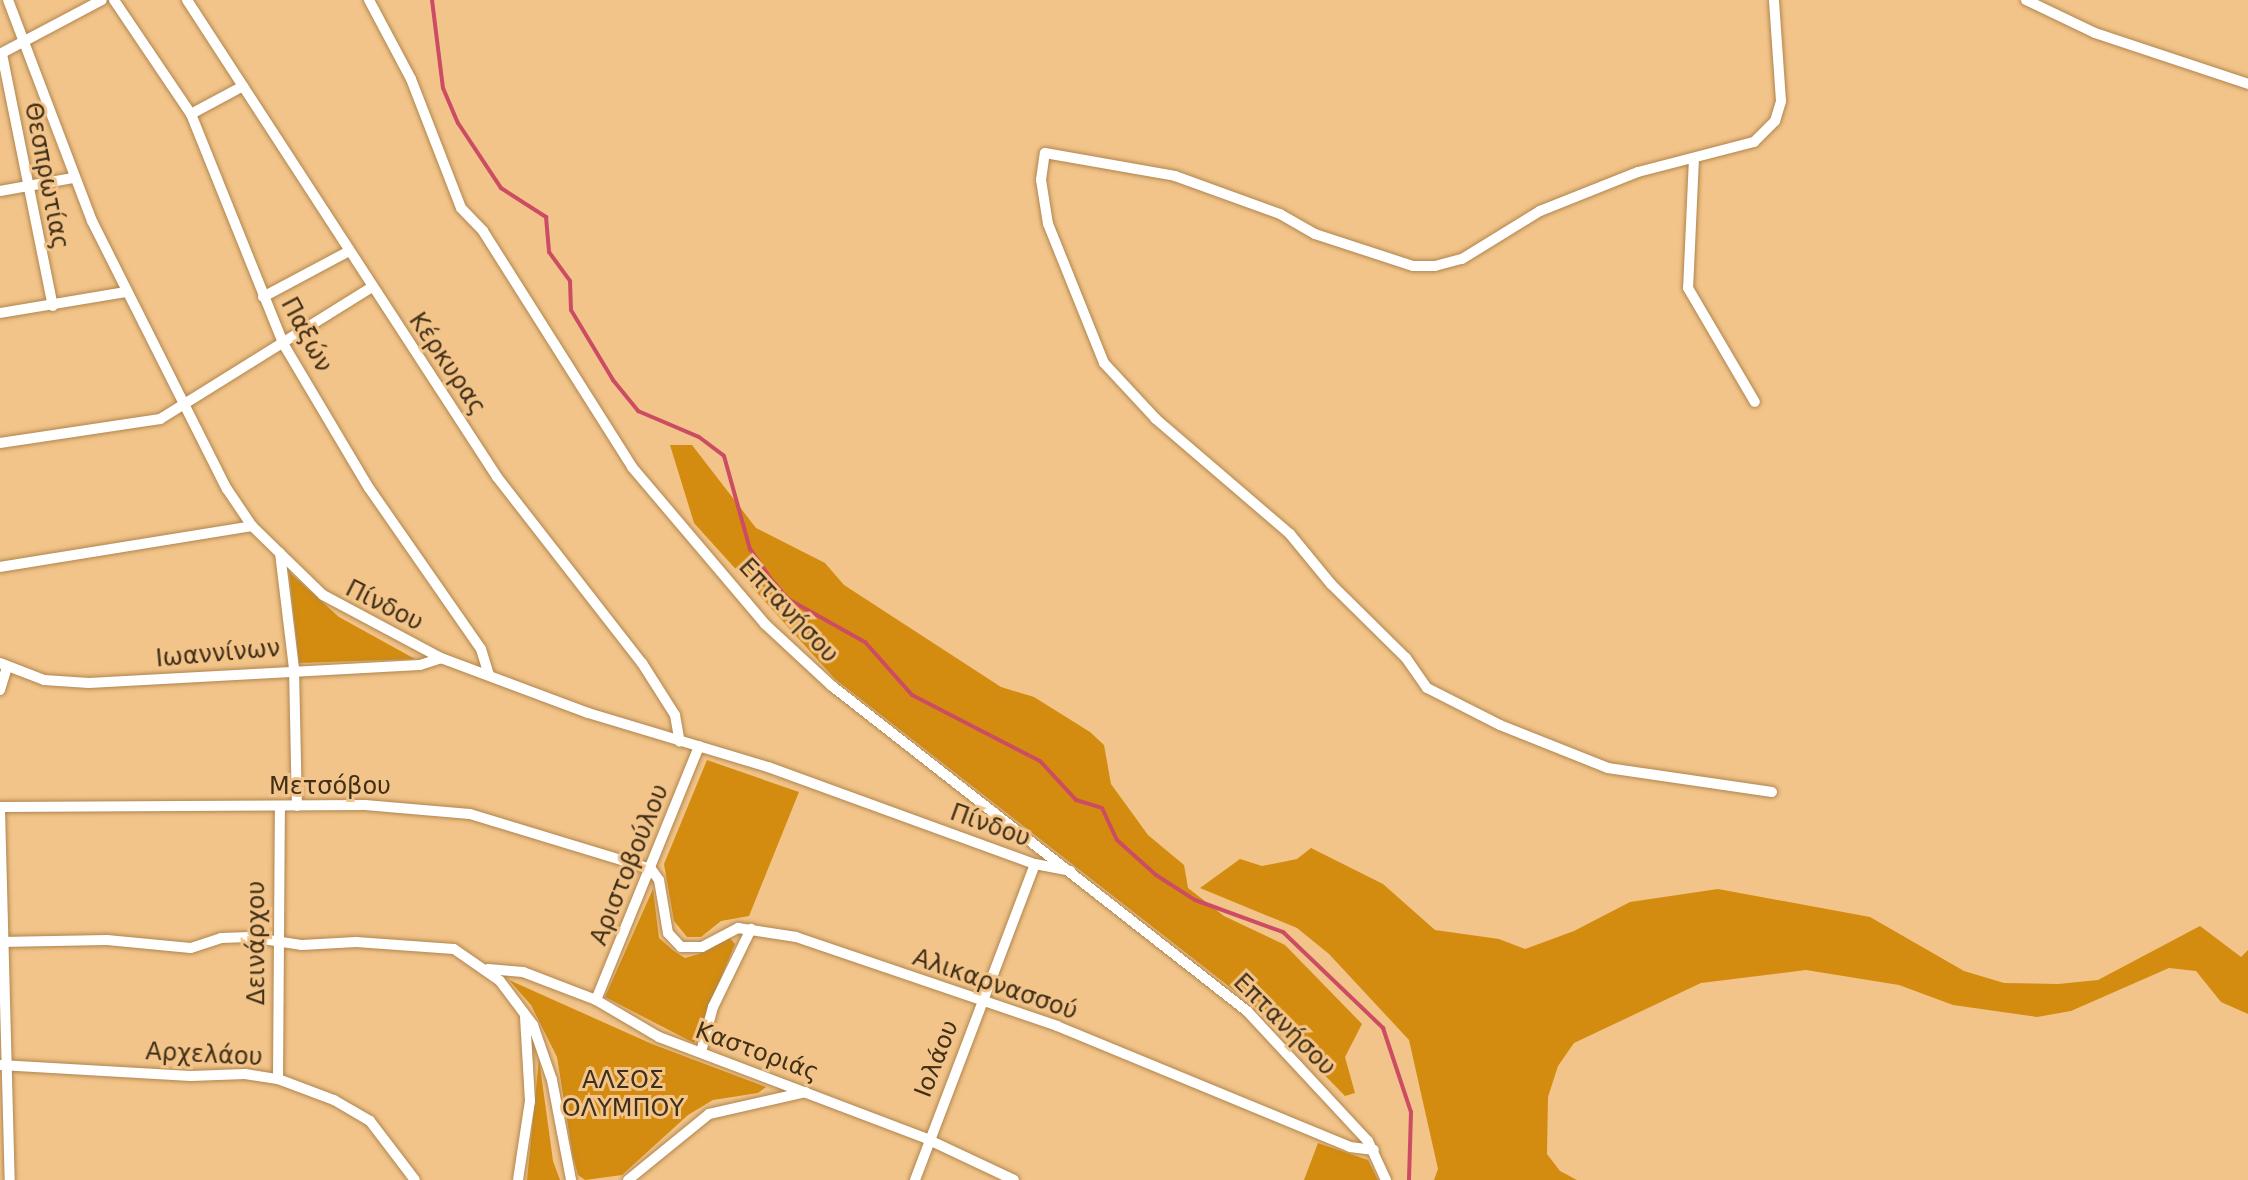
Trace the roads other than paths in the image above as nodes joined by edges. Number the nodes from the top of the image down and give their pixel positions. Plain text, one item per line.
1 (8, 0) edge
2 (102, 0) edge
3 (114, 0) edge
4 (187, 0) edge
5 (369, 0) edge
6 (1774, 0) edge
7 (2026, 0) edge
8 (22, 44) junction
9 (1, 54) edge
10 (2248, 84) edge
11 (243, 86) junction
12 (191, 114) junction
13 (1694, 158) junction
14 (73, 178) junction
15 (28, 185) junction
16 (0, 191) edge
17 (349, 251) junction
18 (372, 287) junction
19 (125, 292) junction
20 (263, 297) junction
21 (53, 306) junction
22 (0, 313) edge
23 (284, 345) junction
24 (1755, 402) dead end
25 (184, 404) junction
26 (0, 443) edge
27 (252, 526) junction
28 (280, 553) junction
29 (0, 567) edge
30 (441, 658) junction
31 (4, 665) edge
32 (294, 668) junction
33 (489, 675) junction
34 (0, 690) edge
35 (680, 742) junction
36 (699, 746) junction
37 (1772, 792) dead end
38 (297, 806) junction
39 (280, 807) junction
40 (0, 808) edge
41 (1035, 864) junction
42 (651, 869) junction
43 (1072, 871) junction
44 (751, 929) junction
45 (275, 941) junction
46 (3, 942) edge
47 (486, 969) junction
48 (596, 1000) junction
49 (980, 1003) junction
50 (524, 1011) junction
51 (701, 1052) junction
52 (5, 1065) edge
53 (278, 1079) junction
54 (806, 1092) junction
55 (927, 1139) junction
56 (1374, 1150) junction
57 (653, 1162) junction
58 (10, 1180) edge
59 (415, 1180) edge
60 (518, 1180) edge
61 (571, 1180) edge
62 (628, 1180) edge
63 (645, 1180) edge
64 (915, 1180) edge
65 (1014, 1180) edge
66 (1386, 1180) edge

1 - 8 street, Πίνδου
2 - 8 street
3 - 12 street, Παξών
4 - 11 street, Κέρκυρας
5 - 43 street, Επτανήσου
6 - 13 street
7 - 10 street
8 - 9 street
8 - 14 street, Πίνδου
9 - 15 street, Θεσπρωτίας
11 - 12 street
11 - 17 street, Κέρκυρας
12 - 20 street, Παξών
13 - 24 street
13 - 37 street
14 - 15 street
14 - 19 street, Πίνδου
15 - 16 street
15 - 21 street, Θεσπρωτίας
17 - 18 street, Κέρκυρας
17 - 20 street
18 - 23 street
18 - 35 street, Κέρκυρας
19 - 21 street
19 - 25 street, Πίνδου
20 - 23 street, Παξών
21 - 22 street
23 - 25 street
23 - 33 street, Παξών
25 - 26 street
25 - 27 street, Πίνδου
27 - 28 street, Πίνδου
27 - 29 street
28 - 30 street, Πίνδου
28 - 32 street
30 - 32 street, Ιωαννίνων
30 - 33 street, Πίνδου
31 - 32 street, Ιωαννίνων
31 - 34 street
32 - 38 street
33 - 35 street, Πίνδου
35 - 36 street, Πίνδου
36 - 41 street, Πίνδου
36 - 42 street, Αριστοβούλου
38 - 39 street, Μετσόβου
38 - 42 street, Μετσόβου
39 - 40 street, Μετσόβου
39 - 45 street, Δεινάρχου
40 - 46 street
41 - 43 street, Πίνδου
41 - 49 street, Ιολάου
42 - 44 street, Αλικαρνασσού
42 - 48 street, Αριστοβούλου
43 - 56 street, Επτανήσου
44 - 49 street, Αλικαρνασσού
44 - 51 street
45 - 46 street, Καστοριάς
45 - 47 street, Καστοριάς
45 - 53 street, Δεινάρχου
46 - 52 street
47 - 48 street, Καστοριάς
47 - 50 street, Καστοριάς
48 - 51 street, Καστοριάς
49 - 55 street, Ιολάου
49 - 56 street, Αλικαρνασσού
50 - 60 street
50 - 61 street, Καστοριάς
51 - 54 street, Καστοριάς
52 - 53 street, Αρχελάου
52 - 58 street
53 - 59 street, Αρχελάου
54 - 55 street, Καστοριάς
54 - 57 street
55 - 64 street, Ιολάου
55 - 65 street, Καστοριάς
56 - 66 street
57 - 62 street
57 - 63 street

